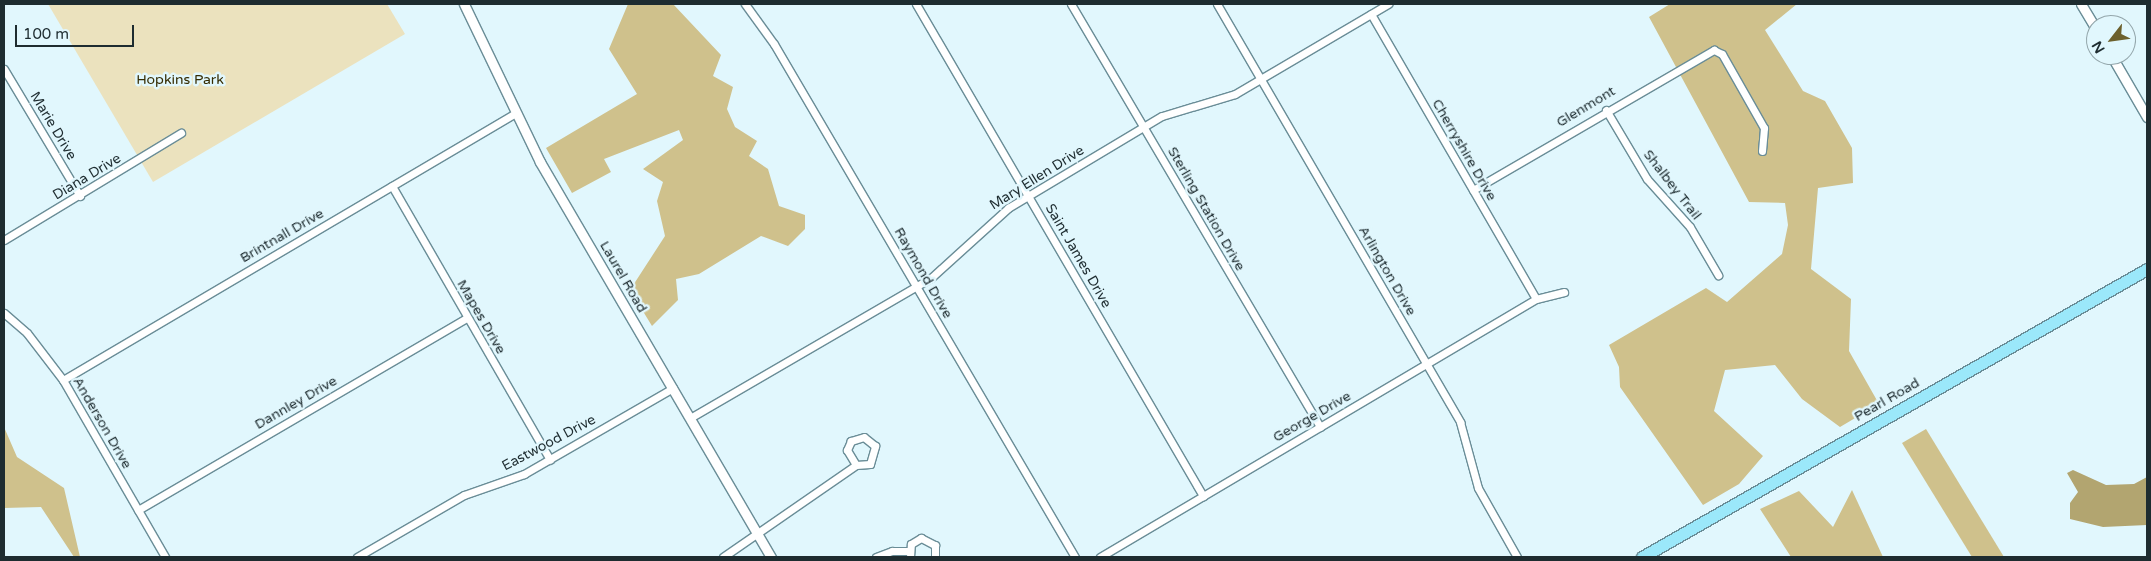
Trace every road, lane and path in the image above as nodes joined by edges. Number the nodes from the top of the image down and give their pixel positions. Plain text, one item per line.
1 (464, 4) edge
2 (745, 4) edge
3 (916, 4) edge
4 (1071, 4) edge
5 (1217, 4) edge
6 (1388, 4) edge
7 (2081, 4) edge
8 (1371, 14) junction
9 (2088, 15) edge
10 (2117, 65) edge
11 (4, 69) edge
12 (1261, 79) junction
13 (1606, 110) junction
14 (514, 114) junction
15 (2147, 117) edge
16 (1144, 128) junction
17 (181, 133) dead end
18 (1762, 151) dead end
19 (392, 186) junction
20 (1473, 190) junction
21 (80, 196) junction
22 (1029, 196) junction
23 (4, 240) edge
24 (2147, 269) edge
25 (1718, 276) dead end
26 (916, 285) junction
27 (1564, 292) dead end
28 (1536, 299) junction
29 (4, 313) edge
30 (467, 318) junction
31 (1427, 364) junction
32 (63, 380) junction
33 (673, 388) junction
34 (690, 418) junction
35 (1320, 427) junction
36 (550, 460) junction
37 (856, 465) junction
38 (1203, 496) junction
39 (138, 510) junction
40 (759, 536) junction
41 (909, 554) edge
42 (165, 557) edge
43 (357, 557) edge
44 (723, 557) edge
45 (771, 557) edge
46 (876, 557) edge
47 (935, 557) edge
48 (1075, 557) edge
49 (1100, 557) edge
50 (1517, 557) edge
51 (1642, 557) edge

1 - 14 street, Laurel Road
2 - 26 street, Raymond Drive
3 - 22 street, Saint James Drive
4 - 16 street, Sterling Station Drive
5 - 12 street, Arlington Drive
6 - 8 street, Mary Ellen Drive
7 - 9 street
8 - 12 street, Mary Ellen Drive
8 - 20 street, Cherryshire Drive
10 - 15 street
11 - 21 street, Marie Drive
12 - 16 street, Mary Ellen Drive
12 - 31 street, Arlington Drive
13 - 18 street, Glenmont
13 - 20 street, Glenmont
13 - 25 street, Shalbey Trail
14 - 19 street, Brintnall Drive
14 - 33 street, Laurel Road
16 - 22 street, Mary Ellen Drive
16 - 35 street, Sterling Station Drive
17 - 21 street, Diana Drive
19 - 30 street, Mapes Drive
19 - 32 street, Brintnall Drive
20 - 28 street, Cherryshire Drive
21 - 23 street, Diana Drive
22 - 26 street, Mary Ellen Drive
22 - 38 street, Saint James Drive
24 - 51 main road, Pearl Road
26 - 34 street, Mary Ellen Drive
26 - 48 street, Raymond Drive
27 - 28 street, George Drive
28 - 31 street, George Drive
29 - 32 street, Anderson Drive
30 - 36 street, Mapes Drive
30 - 39 street, Dannley Drive
31 - 35 street, George Drive
31 - 50 street, Arlington Drive
32 - 39 street, Anderson Drive
33 - 34 street, Laurel Road
33 - 36 street, Eastwood Drive
34 - 40 street, Laurel Road
35 - 38 street, George Drive
36 - 43 street, Eastwood Drive
37 - 37 street
37 - 40 street
38 - 49 street, George Drive
39 - 42 street, Anderson Drive
40 - 44 street
40 - 45 street, Laurel Road
41 - 46 street
41 - 47 street

